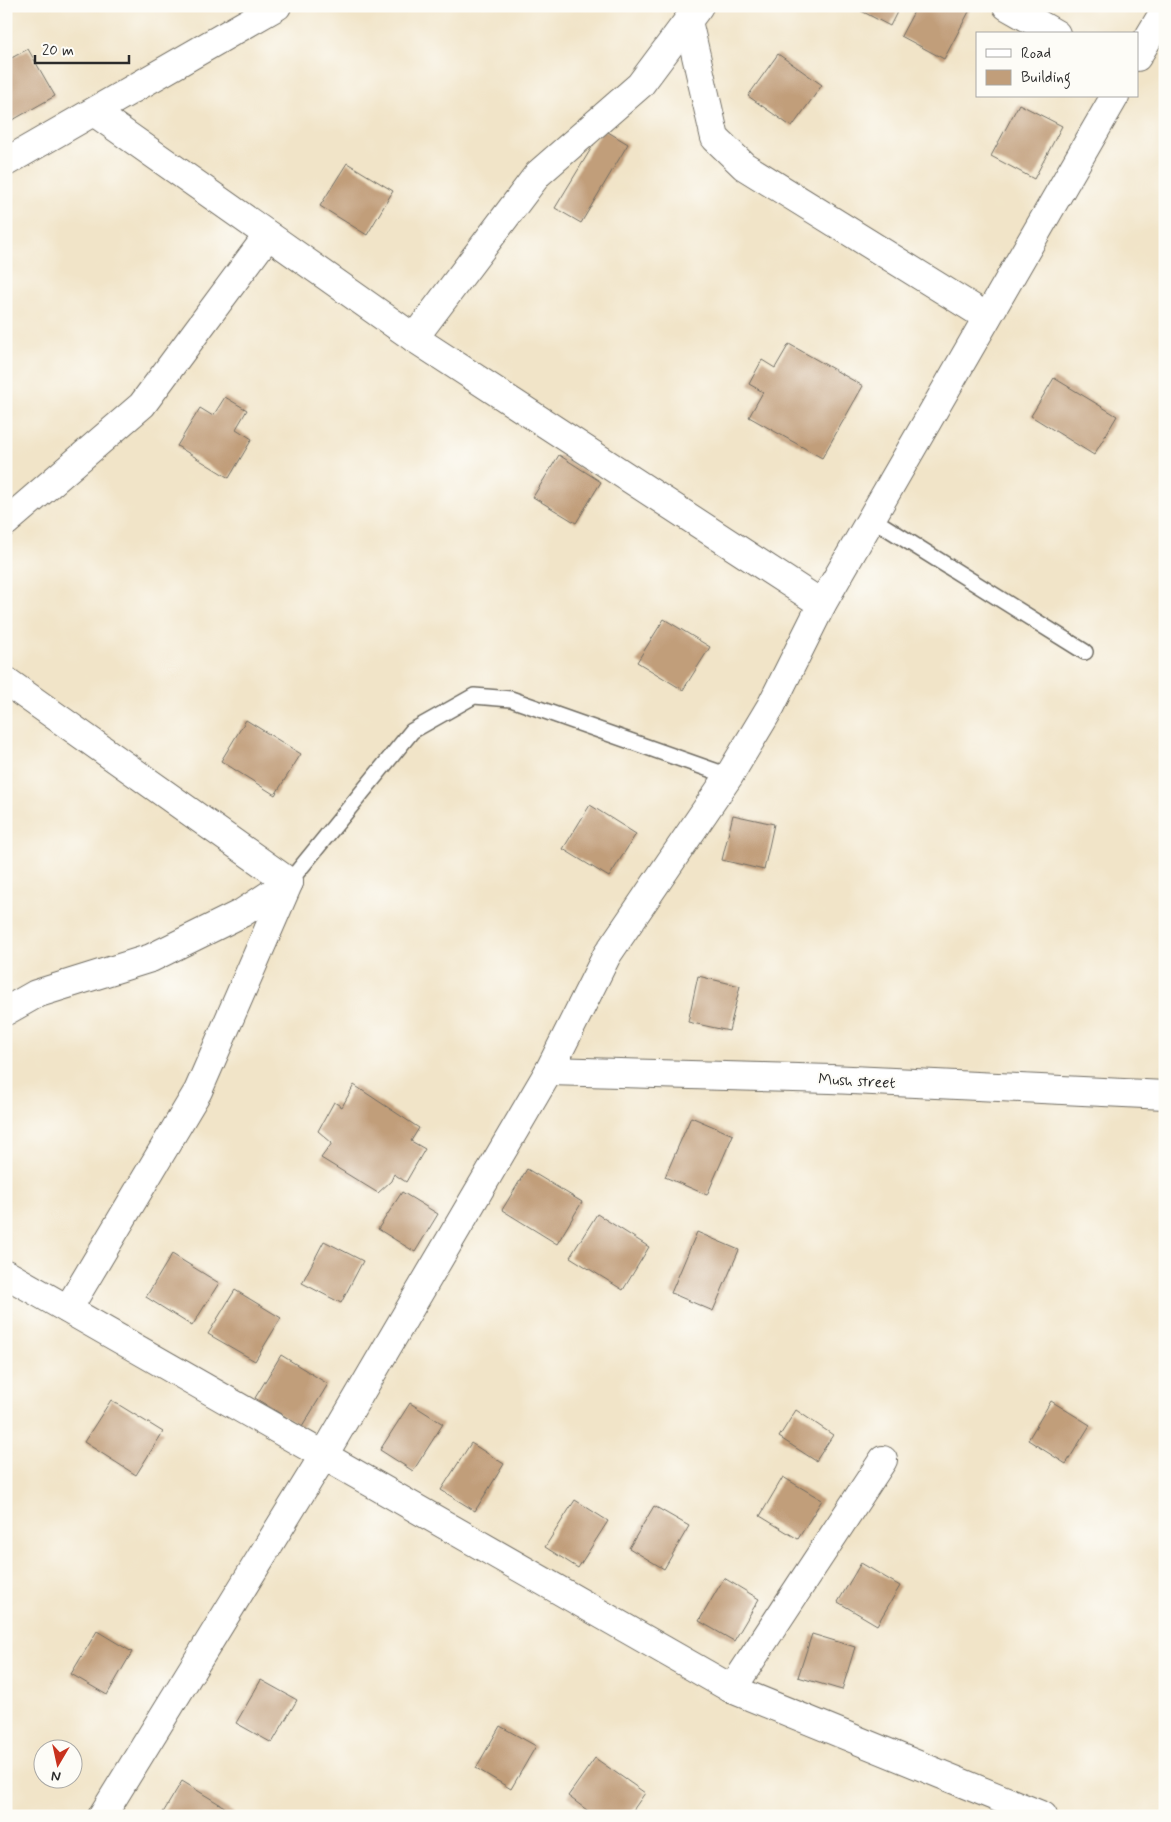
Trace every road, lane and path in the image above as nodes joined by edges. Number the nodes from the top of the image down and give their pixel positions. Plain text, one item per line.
1 (277, 6) edge
2 (1007, 6) edge
3 (1165, 10) edge
4 (693, 13) edge
5 (1052, 32) edge
6 (1138, 55) edge
7 (1114, 98) edge
8 (94, 112) junction
9 (6, 162) edge
10 (268, 235) junction
11 (988, 317) junction
12 (414, 338) junction
13 (871, 518) junction
14 (6, 522) edge
15 (822, 604) junction
16 (1085, 652) dead end
17 (6, 681) edge
18 (729, 776) junction
19 (289, 882) junction
20 (6, 1011) edge
21 (549, 1071) junction
22 (1165, 1095) edge
23 (6, 1274) edge
24 (68, 1309) junction
25 (324, 1455) junction
26 (883, 1460) dead end
27 (732, 1689) junction
28 (102, 1816) edge
29 (1043, 1816) edge

1 - 8 street
2 - 5 street
3 - 6 street
4 - 11 street
4 - 12 street
7 - 11 street
8 - 9 street
8 - 10 street
10 - 12 street
10 - 14 street
11 - 13 street
12 - 15 street
13 - 15 street
13 - 16 lane
15 - 18 street
17 - 19 street
18 - 19 lane
18 - 21 street
19 - 20 street
19 - 24 street
21 - 22 street, Mush street
21 - 25 street
23 - 24 street
24 - 25 street
25 - 27 street
25 - 28 street
26 - 27 street
27 - 29 street

